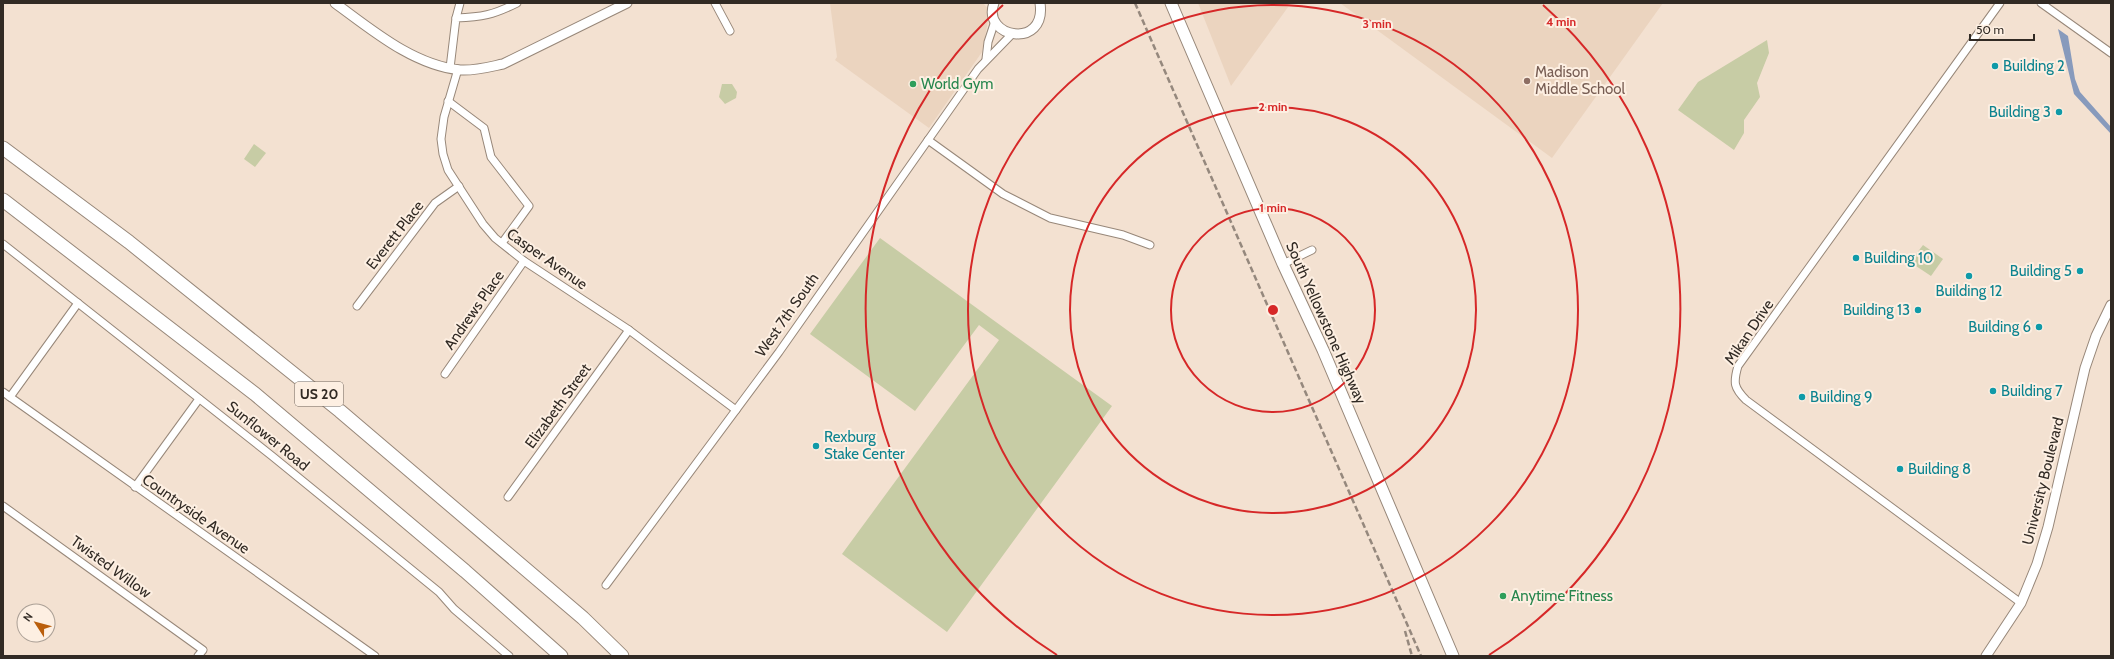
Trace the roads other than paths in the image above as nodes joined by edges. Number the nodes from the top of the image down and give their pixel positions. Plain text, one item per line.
1 (335, 3) edge
2 (460, 3) edge
3 (517, 3) edge
4 (627, 3) edge
5 (715, 3) edge
6 (994, 3) edge
7 (1171, 3) edge
8 (2000, 3) edge
9 (2041, 3) edge
10 (1041, 4) edge
11 (456, 18) junction
12 (995, 21) junction
13 (730, 30) dead end
14 (1012, 34) junction
15 (2111, 53) edge
16 (986, 59) junction
17 (454, 68) junction
18 (448, 101) junction
19 (928, 140) junction
20 (3, 148) edge
21 (459, 186) junction
22 (3, 200) edge
23 (502, 243) junction
24 (3, 244) edge
25 (1150, 245) dead end
26 (1312, 250) dead end
27 (524, 261) junction
28 (1283, 264) junction
29 (78, 303) junction
30 (2111, 305) edge
31 (357, 306) dead end
32 (629, 330) junction
33 (445, 374) dead end
34 (3, 392) edge
35 (10, 397) junction
36 (199, 399) junction
37 (736, 410) junction
38 (135, 487) junction
39 (508, 497) dead end
40 (3, 506) edge
41 (606, 585) dead end
42 (2021, 602) junction
43 (200, 653) edge
44 (375, 656) edge
45 (509, 656) edge
46 (561, 656) edge
47 (622, 656) edge
48 (1453, 656) edge
49 (1986, 656) edge

1 - 17 street
2 - 11 street, Casper Avenue
3 - 11 street
4 - 17 street
5 - 13 street
6 - 12 street
7 - 28 main road, South Yellowstone Highway
8 - 42 street, Mikan Drive
9 - 15 street
10 - 14 street
11 - 17 street, Casper Avenue
12 - 14 street
12 - 16 street, West 7th South
14 - 16 street, West 7th South
16 - 19 street, West 7th South
17 - 18 street, Casper Avenue
18 - 21 street, Casper Avenue
18 - 23 street
19 - 25 street
19 - 37 street, West 7th South
20 - 47 highway, US 20
21 - 23 street, Casper Avenue
21 - 31 street, Everett Place
22 - 46 highway, US 20
23 - 27 street, Casper Avenue
24 - 29 street, Sunflower Road
26 - 28 street
27 - 32 street, Casper Avenue
27 - 33 street, Andrews Place
28 - 48 main road, South Yellowstone Highway
29 - 35 street
29 - 36 street, Sunflower Road
30 - 42 street, University Boulevard
32 - 37 street, Casper Avenue
32 - 39 street, Elizabeth Street
34 - 35 street, Countryside Avenue
35 - 38 street, Countryside Avenue
36 - 38 street
36 - 45 street, Sunflower Road
37 - 41 street, West 7th South
38 - 44 street, Countryside Avenue
40 - 43 street, Twisted Willow
42 - 49 street, University Boulevard

